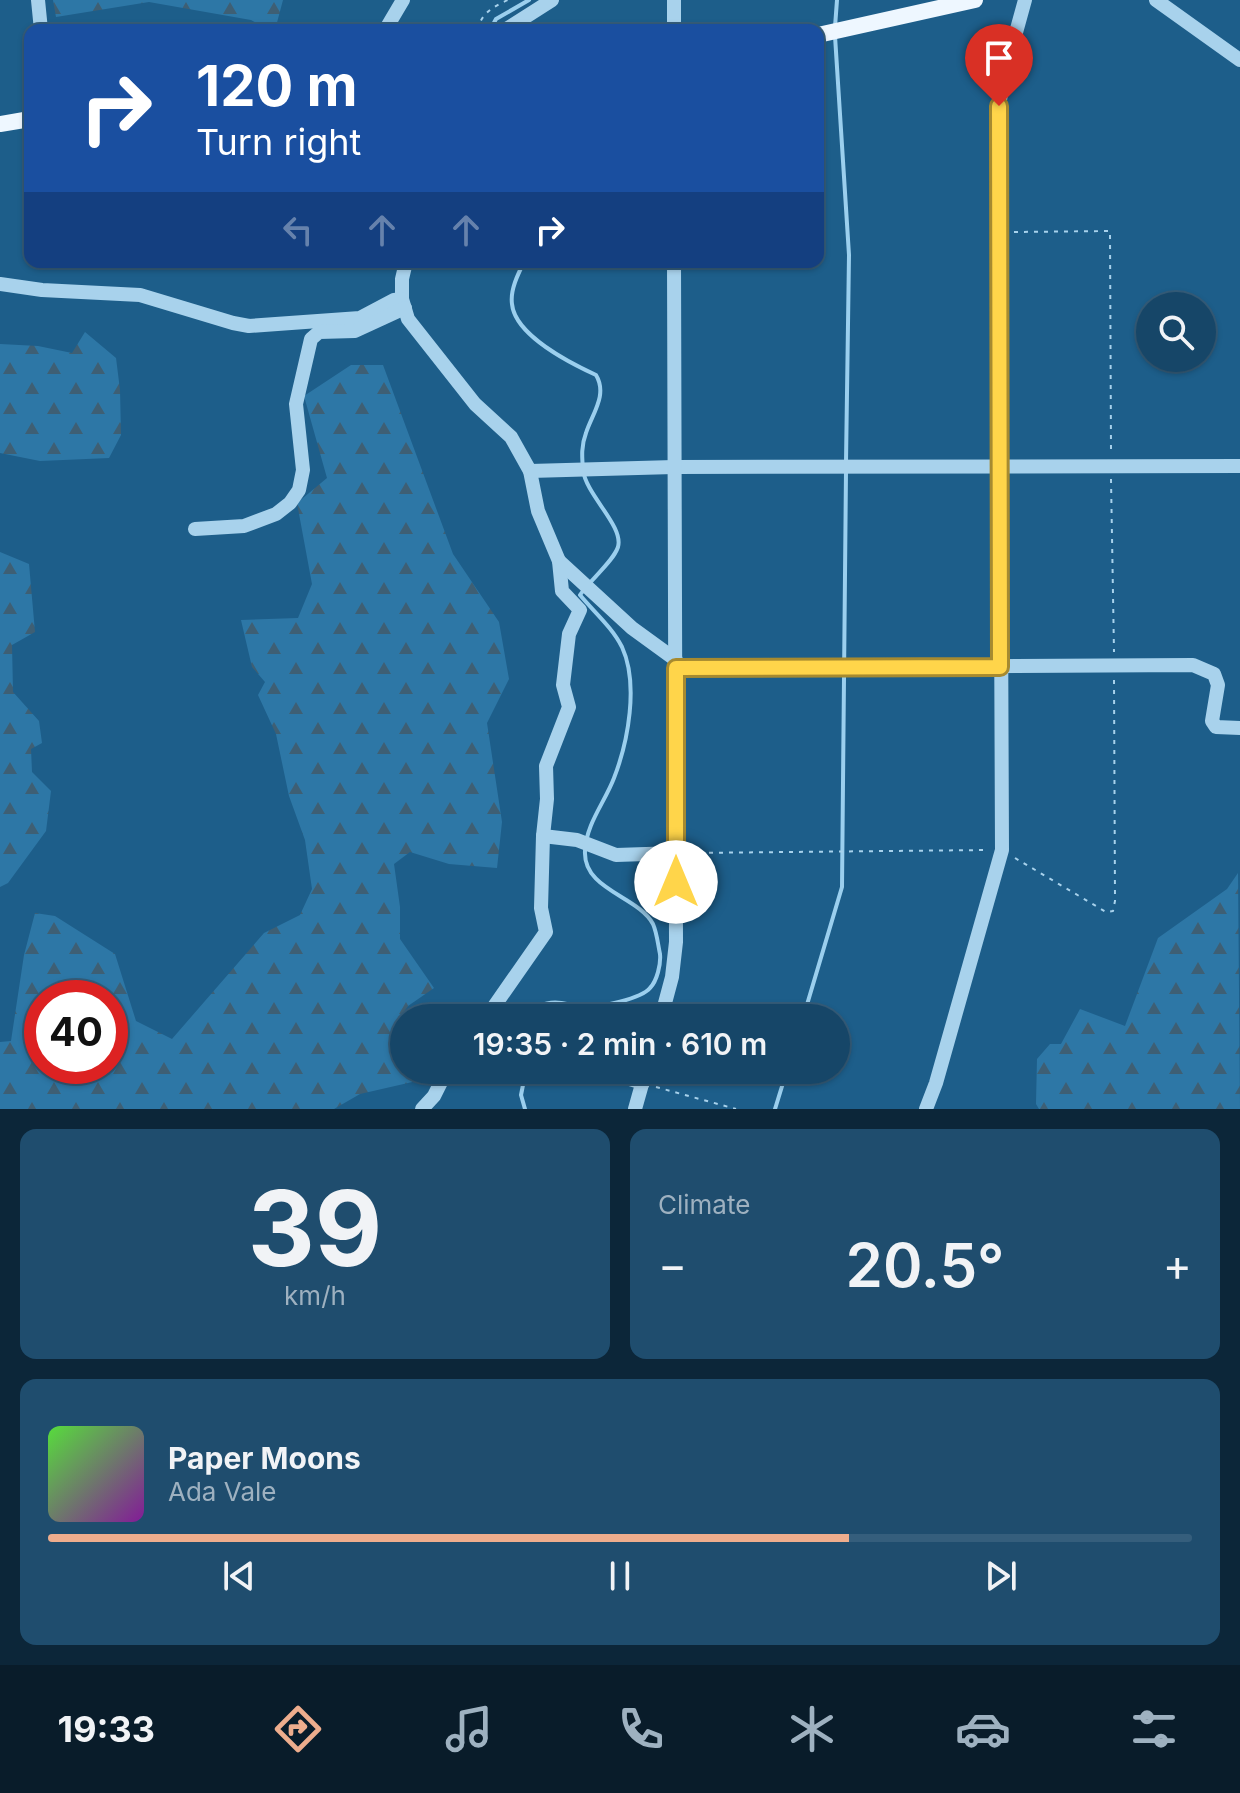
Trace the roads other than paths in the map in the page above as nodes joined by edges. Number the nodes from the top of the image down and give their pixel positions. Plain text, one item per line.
1 (38, 0) edge
2 (403, 0) edge
3 (552, 0) edge
4 (674, 0) edge
5 (975, 0) edge
6 (1025, 0) edge
7 (1156, 0) edge
8 (40, 24) edge
9 (390, 24) edge
10 (514, 24) edge
11 (674, 24) edge
12 (824, 34) edge
13 (1240, 60) edge
14 (24, 120) edge
15 (0, 124) edge
16 (405, 268) edge
17 (674, 268) edge
18 (0, 284) edge
19 (404, 303) junction
20 (999, 466) junction
21 (1240, 466) edge
22 (674, 467) junction
23 (530, 471) junction
24 (195, 529) dead end
25 (559, 561) junction
26 (676, 664) junction
27 (1000, 667) junction
28 (1240, 728) edge
29 (543, 836) junction
30 (676, 853) junction
31 (496, 1004) edge
32 (665, 1004) edge
33 (440, 1084) edge
34 (642, 1084) edge
35 (422, 1109) edge
36 (635, 1109) edge
37 (926, 1109) edge

1 - 8 street
2 - 9 street
3 - 10 street
4 - 11 street
5 - 12 main road
6 - 20 street
7 - 13 street
14 - 15 main road
16 - 19 street
17 - 22 street
18 - 19 street
19 - 23 street
19 - 24 street
20 - 21 street
20 - 22 street
20 - 27 street
22 - 23 street
22 - 26 street
23 - 25 street
25 - 26 street
25 - 29 street
26 - 27 street
26 - 30 street
27 - 28 street
27 - 37 street
29 - 30 street
29 - 31 street
30 - 32 street
33 - 35 street
34 - 36 street

